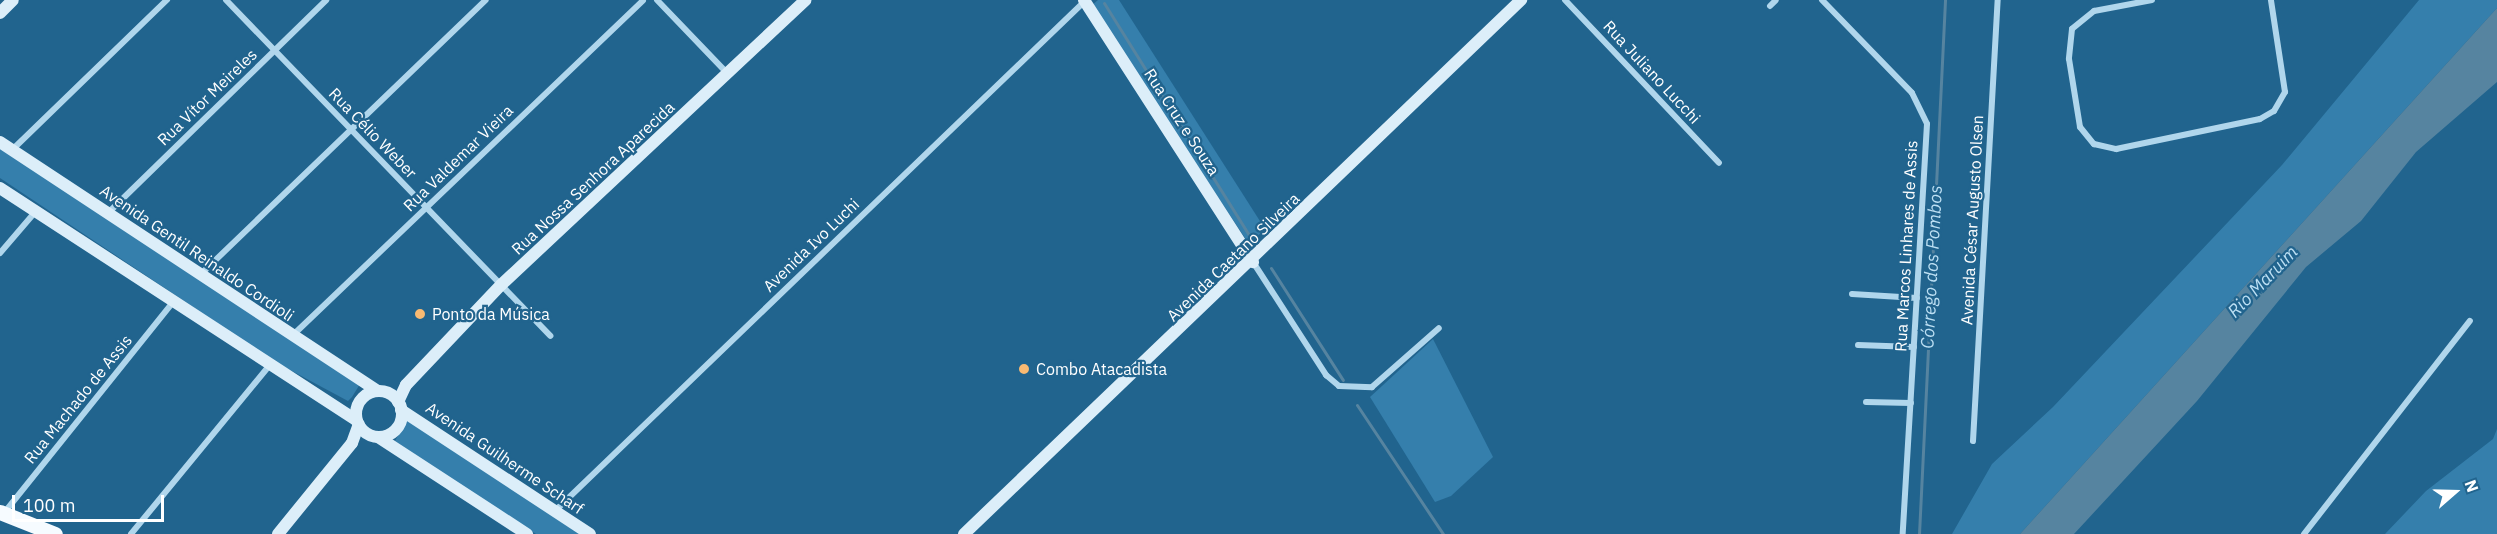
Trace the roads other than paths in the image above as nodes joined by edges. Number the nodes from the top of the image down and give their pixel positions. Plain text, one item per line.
1 (13, 0) edge
2 (167, 0) edge
3 (226, 0) edge
4 (326, 0) edge
5 (486, 0) edge
6 (643, 0) edge
7 (657, 0) edge
8 (806, 0) edge
9 (1085, 0) edge
10 (1521, 0) edge
11 (1565, 0) edge
12 (1776, 0) edge
13 (1822, 0) edge
14 (1998, 0) edge
15 (2152, 0) edge
16 (2271, 0) edge
17 (1770, 6) dead end
18 (0, 13) edge
19 (274, 50) junction
20 (729, 75) junction
21 (351, 130) junction
22 (0, 142) edge
23 (12, 150) junction
24 (1719, 163) dead end
25 (0, 188) edge
26 (426, 207) junction
27 (36, 211) junction
28 (107, 213) junction
29 (0, 254) edge
30 (1253, 262) junction
31 (201, 275) junction
32 (501, 285) junction
33 (1852, 294) dead end
34 (1917, 298) junction
35 (173, 302) junction
36 (2470, 321) dead end
37 (1439, 328) dead end
38 (292, 336) junction
39 (550, 336) dead end
40 (1858, 345) dead end
41 (1914, 347) junction
42 (270, 365) junction
43 (406, 385) junction
44 (381, 391) junction
45 (1866, 402) dead end
46 (1911, 403) junction
47 (400, 406) junction
48 (358, 422) junction
49 (375, 436) junction
50 (1973, 441) dead end
51 (352, 443) junction
52 (556, 510) junction
53 (2, 513) edge
54 (55, 534) edge
55 (131, 534) edge
56 (278, 534) edge
57 (527, 534) edge
58 (590, 534) edge
59 (964, 534) edge
60 (1903, 534) edge
61 (2304, 534) edge

1 - 18 main road
2 - 23 street
3 - 19 street, Rua Célio Weber
4 - 19 street, Rua Vítor Meireles
5 - 21 street
6 - 26 street, Rua Valdemar Vieira
7 - 20 street
8 - 20 main road, Rua Nossa Senhora Aparecida
9 - 30 main road, Rua Cruz e Souza
9 - 52 street, Avenida Ivo Luchi
10 - 30 main road, Avenida Caetano Silveira
11 - 24 street, Rua Juliano Lucchi
12 - 17 street
13 - 34 street, Rua Marcos Linhares de Assis
14 - 50 street, Avenida César Augusto Olsen
15 - 16 street
19 - 21 street, Rua Célio Weber
19 - 28 street, Rua Vítor Meireles
20 - 32 main road, Rua Nossa Senhora Aparecida
21 - 26 street, Rua Célio Weber
21 - 31 street
22 - 23 main road, Avenida Gentil Reinaldo Cordioli
23 - 28 main road, Avenida Gentil Reinaldo Cordioli
25 - 27 main road
26 - 32 street, Rua Célio Weber
26 - 38 street, Rua Valdemar Vieira
27 - 29 street
27 - 35 main road
28 - 31 main road, Avenida Gentil Reinaldo Cordioli
30 - 37 street
30 - 59 main road, Avenida Caetano Silveira
31 - 38 main road, Avenida Gentil Reinaldo Cordioli
32 - 39 street, Rua Célio Weber
32 - 43 main road, Rua Nossa Senhora Aparecida
33 - 34 street
34 - 41 street, Rua Marcos Linhares de Assis
35 - 42 main road
35 - 53 street, Rua Machado de Assis
36 - 61 street
38 - 44 main road, Avenida Gentil Reinaldo Cordioli
40 - 41 street
41 - 46 street, Rua Marcos Linhares de Assis
42 - 48 main road
42 - 55 street
43 - 44 main road, Rua Nossa Senhora Aparecida
43 - 47 main road, Rua Nossa Senhora Aparecida
44 - 47 main road
44 - 48 main road
45 - 46 street
46 - 60 street, Rua Marcos Linhares de Assis
47 - 49 main road
47 - 52 main road, Avenida Guilherme Scharf
48 - 49 main road
48 - 51 main road
49 - 51 main road
49 - 57 main road
51 - 56 main road
52 - 58 main road, Avenida Guilherme Scharf
53 - 54 main road

